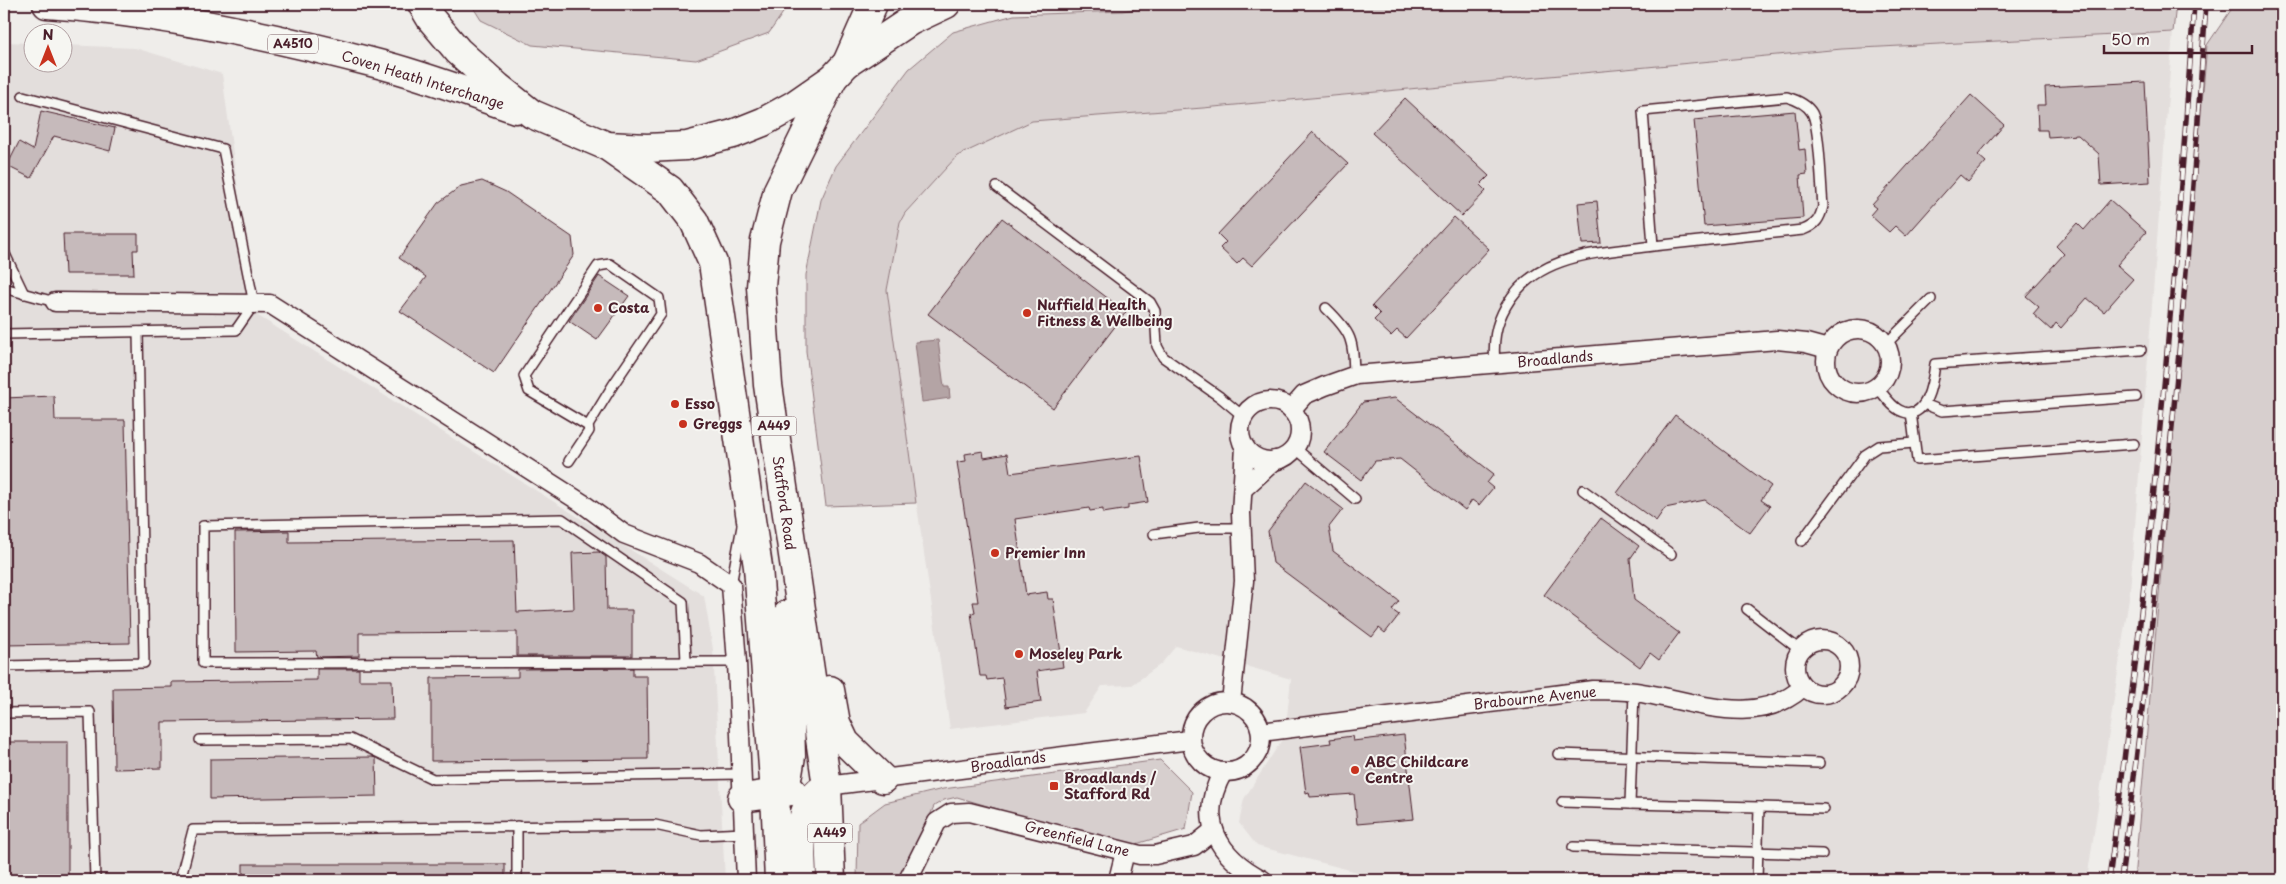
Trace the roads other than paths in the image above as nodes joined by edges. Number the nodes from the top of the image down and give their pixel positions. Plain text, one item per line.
1 (47, 4) edge
2 (422, 4) edge
3 (874, 4) edge
4 (946, 4) edge
5 (840, 71) junction
6 (23, 96) dead end
7 (532, 114) junction
8 (607, 146) junction
9 (998, 187) dead end
10 (1653, 246) junction
11 (4, 252) edge
12 (4, 288) edge
13 (24, 294) junction
14 (1931, 299) dead end
15 (55, 302) joint
16 (254, 304) junction
17 (1326, 308) dead end
18 (138, 332) junction
19 (4, 334) edge
20 (1886, 344) junction
21 (1828, 349) junction
22 (2141, 350) dead end
23 (1495, 364) junction
24 (1354, 376) junction
25 (1878, 388) junction
26 (2136, 397) dead end
27 (1924, 404) junction
28 (1291, 410) junction
29 (1911, 412) junction
30 (1244, 417) junction
31 (588, 426) junction
32 (1914, 442) junction
33 (2134, 444) dead end
34 (1245, 447) junction
35 (1295, 448) junction
36 (1276, 460) junction
37 (570, 461) dead end
38 (1244, 488) junction
39 (1583, 490) dead end
40 (1355, 499) dead end
41 (750, 501) junction
42 (1242, 528) junction
43 (1154, 534) dead end
44 (1802, 541) dead end
45 (791, 549) junction
46 (1671, 554) dead end
47 (731, 585) junction
48 (1747, 609) dead end
49 (1801, 651) junction
50 (686, 661) junction
51 (737, 662) junction
52 (4, 666) edge
53 (1803, 687) junction
54 (1634, 692) junction
55 (1231, 702) junction
56 (4, 713) edge
57 (1261, 732) junction
58 (200, 740) dead end
59 (1190, 740) junction
60 (1558, 754) dead end
61 (1631, 757) junction
62 (1819, 763) dead end
63 (1223, 772) junction
64 (883, 779) junction
65 (742, 786) junction
66 (826, 786) junction
67 (775, 794) junction
68 (1562, 802) dead end
69 (1630, 804) junction
70 (1759, 807) junction
71 (1824, 809) dead end
72 (516, 826) junction
73 (1214, 830) junction
74 (744, 833) junction
75 (1573, 847) dead end
76 (1125, 852) junction
77 (1757, 852) junction
78 (1822, 854) dead end
79 (95, 880) edge
80 (180, 880) edge
81 (517, 880) edge
82 (746, 880) edge
83 (779, 880) edge
84 (802, 880) edge
85 (831, 880) edge
86 (908, 880) edge
87 (1118, 880) edge
88 (1263, 880) edge
89 (1756, 880) edge

1 - 7 highway, Coven Heath Interchange / A4510
2 - 7 highway
3 - 5 highway, Stafford Road
4 - 5 highway
5 - 8 highway
5 - 45 highway, Stafford Road / A449
6 - 16 lane
7 - 8 highway
8 - 41 highway, A449
9 - 30 lane
10 - 10 lane
10 - 23 lane
11 - 13 lane
12 - 13 lane
13 - 15 lane
14 - 20 lane
15 - 16 street
16 - 18 lane
16 - 47 street
17 - 24 lane
18 - 19 lane
18 - 52 lane
20 - 21 street
20 - 25 street
21 - 23 street, Broadlands
21 - 25 street
22 - 27 lane
23 - 24 street, Broadlands
24 - 28 street, Broadlands
25 - 29 lane
26 - 27 lane
27 - 29 lane
28 - 30 street
28 - 35 street
29 - 32 lane
30 - 34 street
31 - 31 lane
31 - 37 lane
32 - 33 lane
32 - 44 lane
34 - 36 street
34 - 38 street
35 - 36 street
35 - 40 lane
36 - 38 street
38 - 42 street
39 - 46 lane
41 - 47 lane
41 - 67 highway, A449
42 - 43 lane
42 - 55 street
45 - 64 highway
45 - 66 highway, Stafford Road / A449
45 - 67 highway
47 - 51 street
48 - 49 lane
49 - 53 street
49 - 53 street
50 - 50 lane
50 - 51 lane
51 - 65 street
53 - 54 street, Brabourne Avenue
54 - 57 street, Brabourne Avenue
54 - 61 lane
55 - 57 street
55 - 59 street
56 - 79 lane
57 - 63 street
58 - 65 lane
59 - 63 street
59 - 64 street, Broadlands
60 - 61 lane
61 - 62 lane
61 - 69 lane
63 - 73 street
64 - 66 street, Broadlands
65 - 67 highway
65 - 74 street
66 - 67 highway
66 - 84 highway
66 - 85 highway, Stafford Road / A449
67 - 83 highway, A449
68 - 69 lane
69 - 70 lane
70 - 71 lane
70 - 77 lane
72 - 74 lane
72 - 80 lane
72 - 81 lane
73 - 76 street, Greenfield Lane
73 - 88 street
74 - 82 street
75 - 77 lane
76 - 86 street, Greenfield Lane
76 - 87 street
77 - 78 lane
77 - 89 lane

